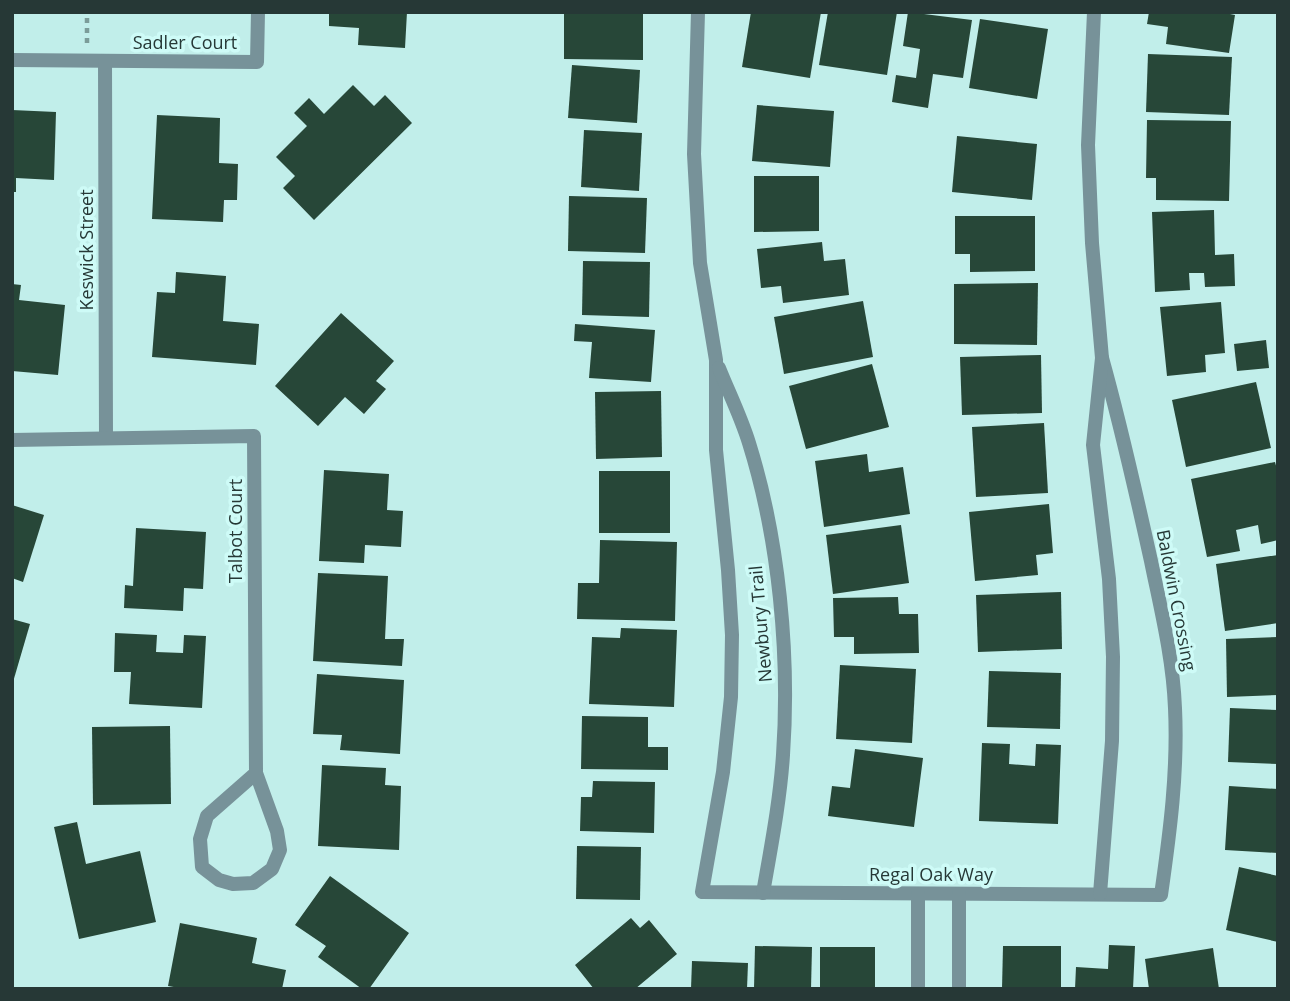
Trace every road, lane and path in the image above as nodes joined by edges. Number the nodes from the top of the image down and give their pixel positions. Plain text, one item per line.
1 (87, 12) edge
2 (258, 12) edge
3 (698, 12) edge
4 (1094, 12) edge
5 (12, 60) edge
6 (87, 61) junction
7 (105, 61) junction
8 (1102, 358) junction
9 (716, 360) junction
10 (106, 438) junction
11 (12, 440) edge
12 (256, 773) junction
13 (702, 892) joint
14 (763, 893) junction
15 (918, 894) junction
16 (959, 894) junction
17 (1100, 894) junction
18 (1161, 895) joint
19 (918, 989) edge
20 (958, 989) edge

1 - 6 path
2 - 7 street, Sadler Court
3 - 9 street, Newbury Trail
4 - 8 street, Baldwin Crossing
5 - 6 street
6 - 7 street
7 - 10 street, Keswick Street
8 - 17 street, Baldwin Crossing
8 - 18 street, Baldwin Crossing
9 - 13 street, Newbury Trail
9 - 14 street, Newbury Trail
10 - 11 street
10 - 12 street, Talbot Court
12 - 12 street, Talbot Court
13 - 14 street, Regal Oak Way
14 - 15 street, Regal Oak Way
15 - 16 street, Regal Oak Way
15 - 19 street
16 - 17 street, Regal Oak Way
16 - 20 street
17 - 18 street, Regal Oak Way

